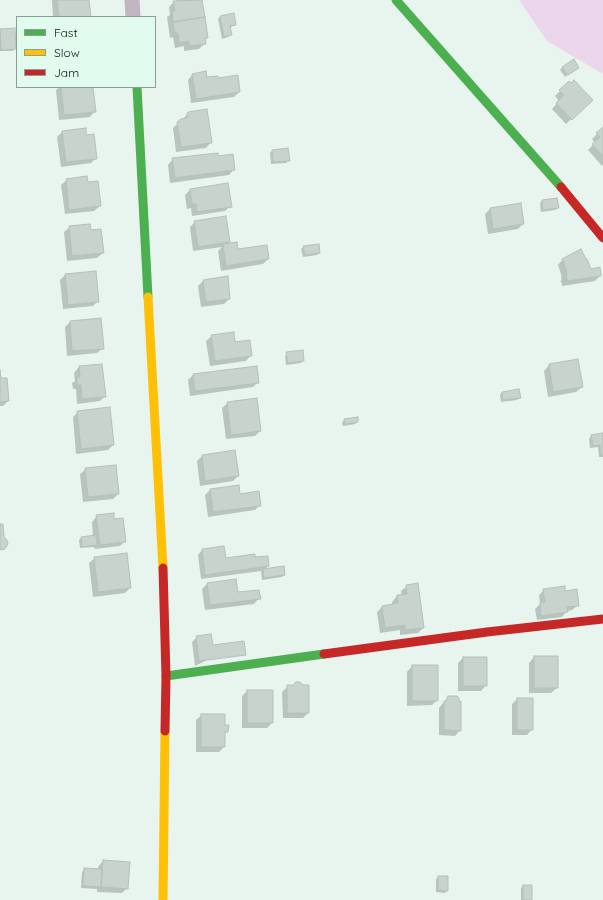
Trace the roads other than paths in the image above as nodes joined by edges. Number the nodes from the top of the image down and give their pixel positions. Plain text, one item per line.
1 (132, 0) edge
2 (396, 0) edge
3 (133, 16) edge
4 (136, 88) edge
5 (603, 238) edge
6 (603, 620) edge
7 (166, 676) junction
8 (163, 900) edge

1 - 3 street
2 - 5 street
4 - 7 street
6 - 7 street
7 - 8 street

